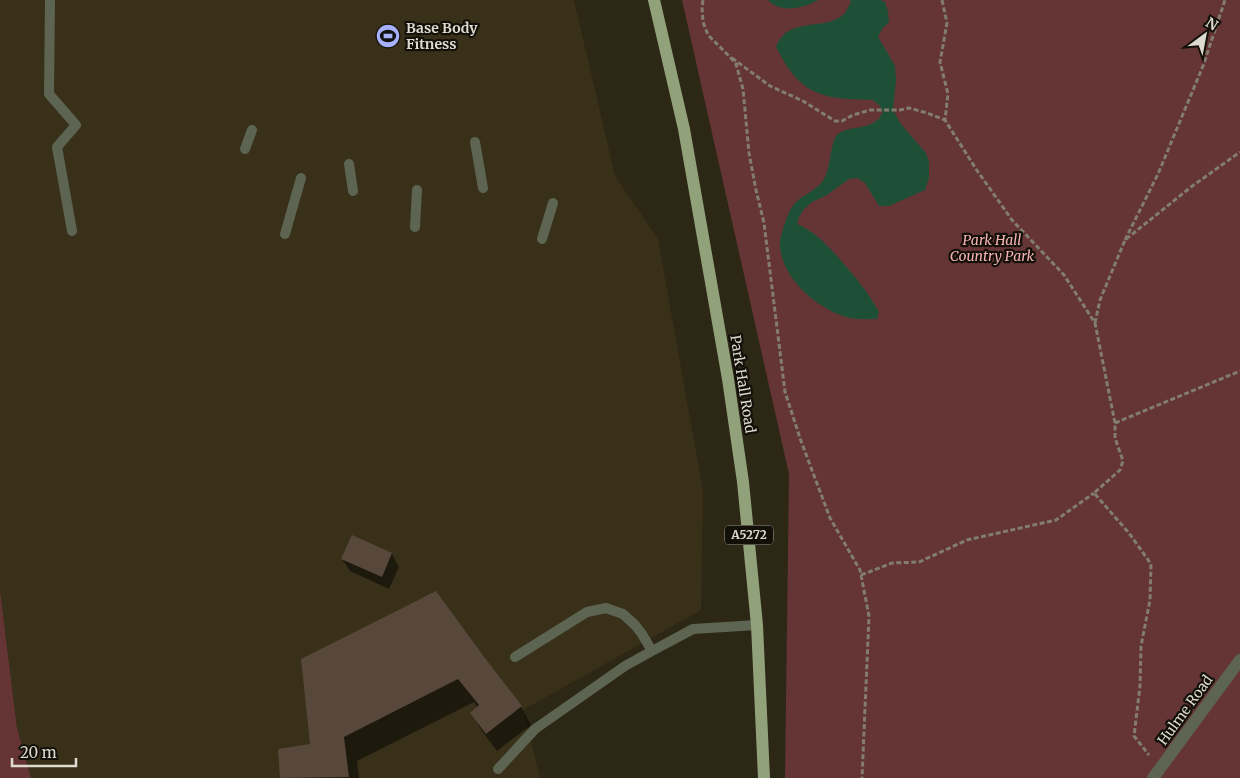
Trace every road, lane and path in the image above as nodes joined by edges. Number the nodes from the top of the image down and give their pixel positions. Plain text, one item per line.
1 (50, 0) edge
2 (654, 0) edge
3 (703, 0) edge
4 (942, 0) edge
5 (1225, 0) edge
6 (729, 56) junction
7 (945, 120) junction
8 (252, 130) dead end
9 (475, 142) dead end
10 (245, 149) dead end
11 (1240, 152) edge
12 (349, 164) dead end
13 (301, 178) dead end
14 (483, 188) dead end
15 (417, 190) dead end
16 (353, 191) dead end
17 (553, 203) dead end
18 (414, 228) dead end
19 (72, 231) dead end
20 (285, 234) dead end
21 (542, 238) dead end
22 (1125, 240) junction
23 (1095, 323) junction
24 (1240, 371) edge
25 (1115, 422) junction
26 (1094, 493) junction
27 (861, 575) junction
28 (757, 625) junction
29 (652, 651) junction
30 (514, 657) dead end
31 (1240, 660) edge
32 (498, 769) dead end
33 (1157, 774) edge
34 (764, 778) edge
35 (862, 778) edge

1 - 19 lane
2 - 28 main road, Park Hall Road / A5272
3 - 6 path
4 - 7 path
5 - 22 path
6 - 7 path
6 - 27 path
7 - 23 path
8 - 10 lane
9 - 14 lane
11 - 22 path
12 - 16 lane
13 - 20 lane
15 - 18 lane
17 - 21 lane
22 - 23 path
23 - 25 path
24 - 25 path
25 - 26 path
26 - 27 path
26 - 33 path
27 - 35 path
28 - 29 lane
28 - 34 main road, Park Hall Road / A5272
29 - 30 lane
29 - 32 lane
31 - 33 street, Hulme Road

